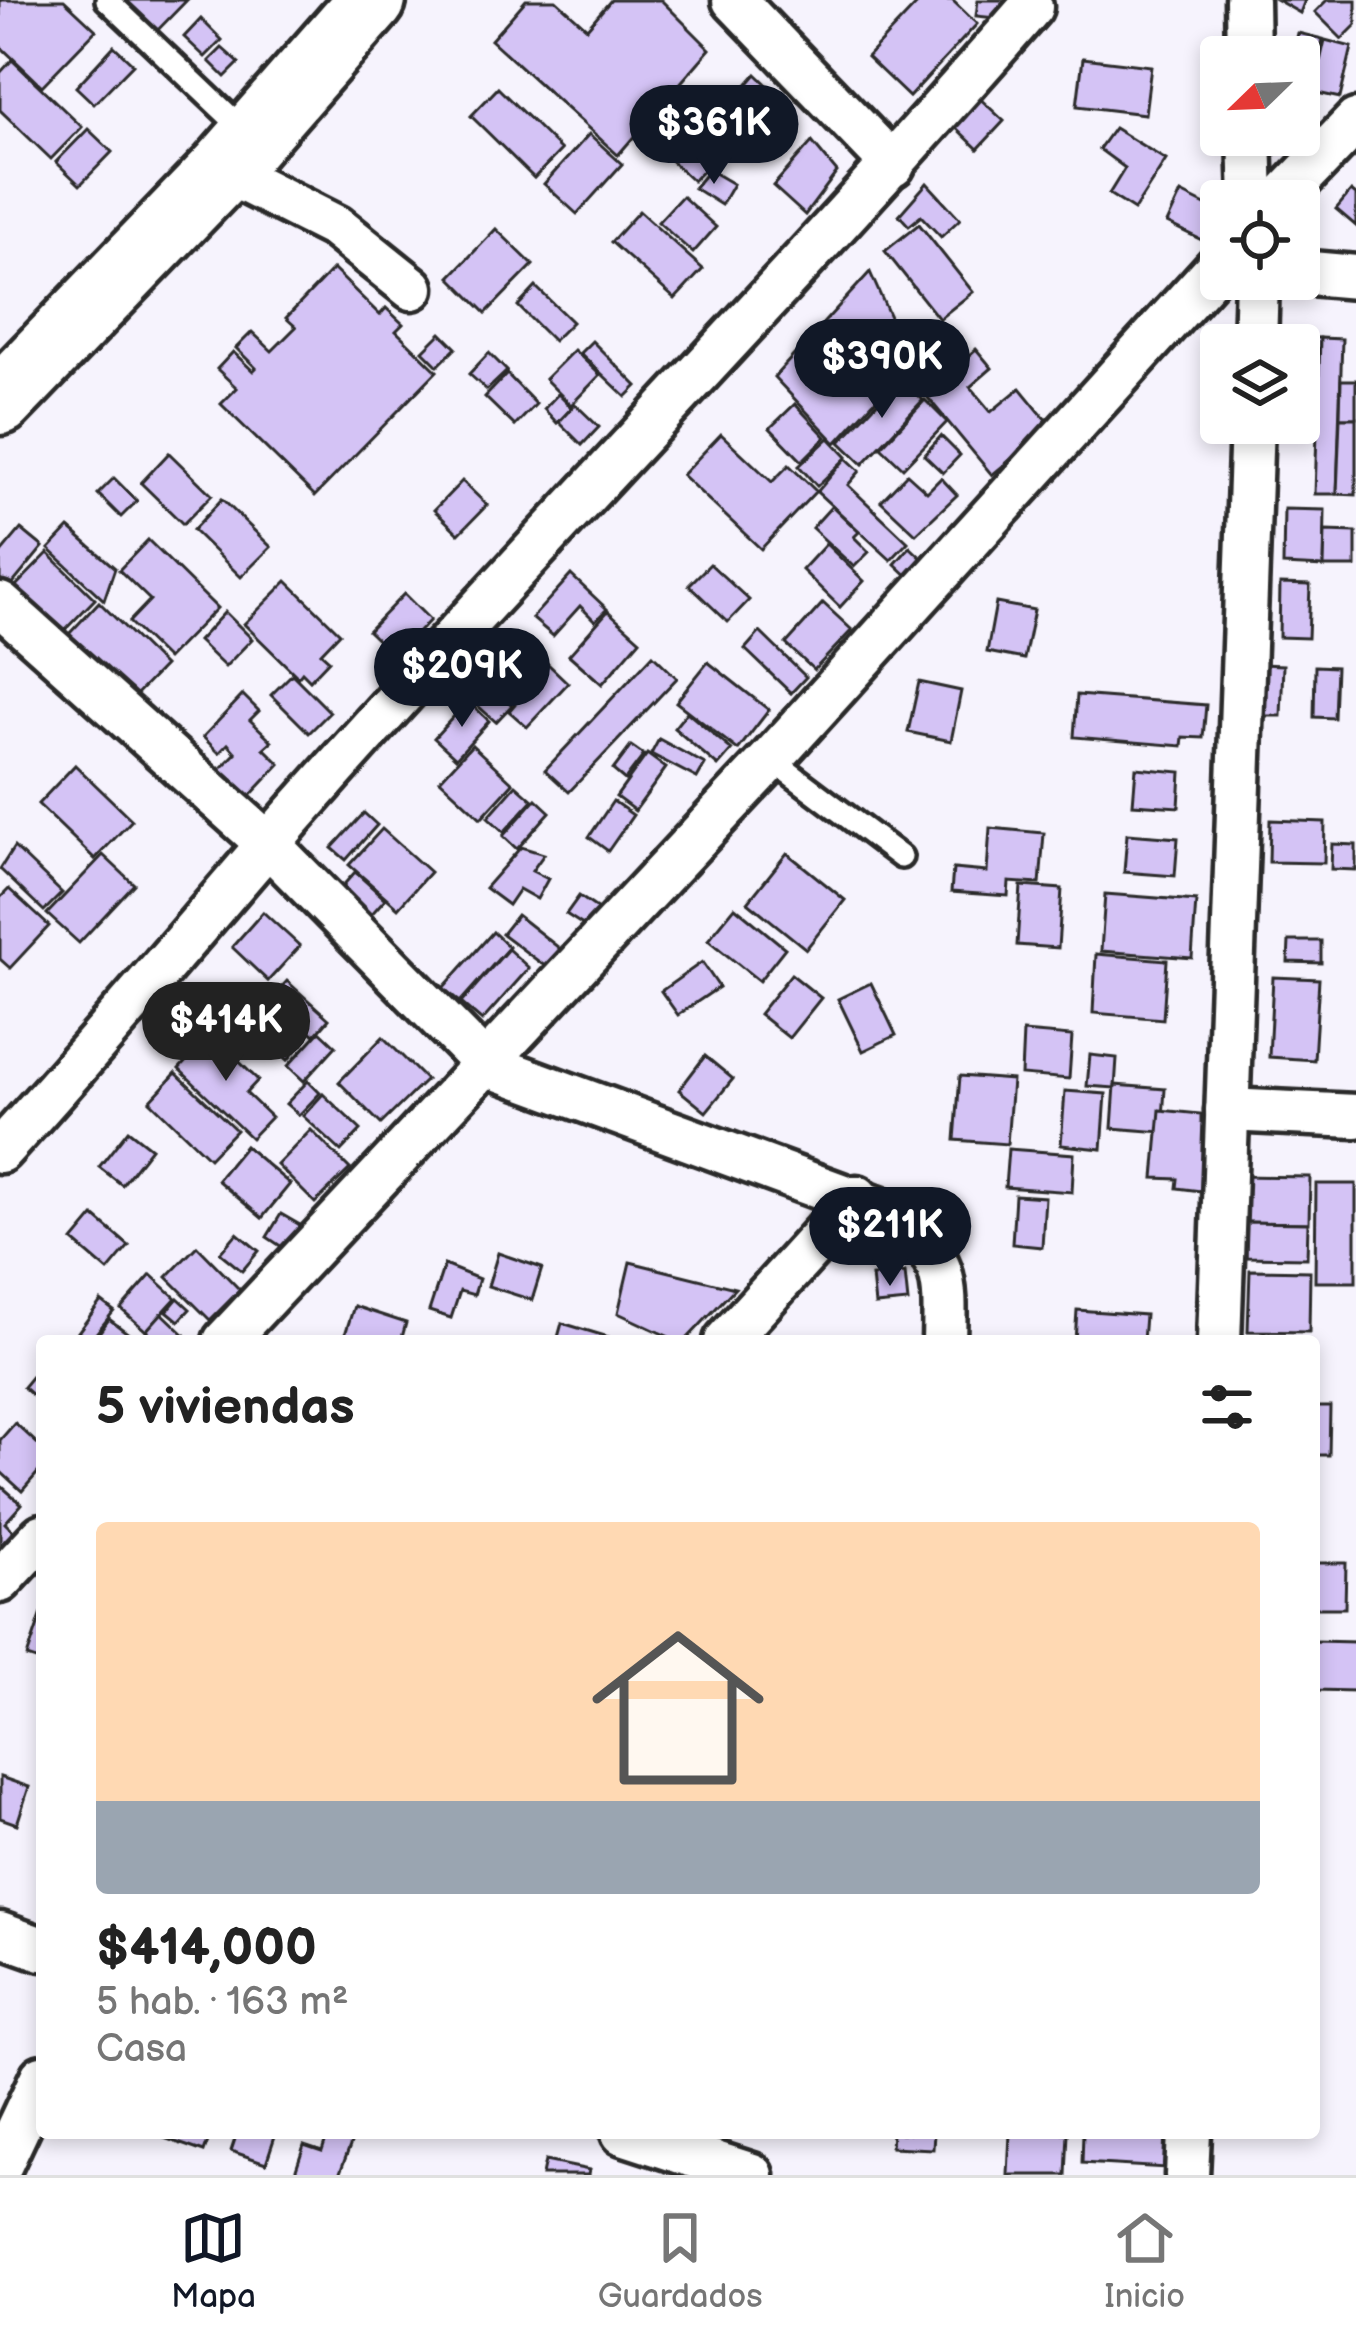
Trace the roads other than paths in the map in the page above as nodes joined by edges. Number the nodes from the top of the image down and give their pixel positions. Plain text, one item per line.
1 (107, 0) edge
2 (371, 0) edge
3 (734, 0) edge
4 (1246, 0) edge
5 (1031, 8) dead end
6 (1247, 36) edge
7 (1356, 121) edge
8 (238, 154) junction
9 (893, 165) junction
10 (1299, 180) edge
11 (1320, 274) edge
12 (1356, 277) edge
13 (1200, 286) edge
14 (412, 288) dead end
15 (0, 401) edge
16 (1251, 444) edge
17 (0, 604) edge
18 (771, 759) junction
19 (268, 844) junction
20 (902, 856) dead end
21 (485, 1064) junction
22 (1227, 1110) junction
23 (1356, 1116) edge
24 (0, 1151) edge
25 (857, 1197) junction
26 (231, 1335) edge
27 (731, 1335) edge
28 (944, 1335) edge
29 (1219, 1335) edge
30 (36, 1542) edge
31 (0, 1581) edge
32 (0, 1934) edge
33 (36, 1947) edge
34 (36, 2090) edge
35 (641, 2139) edge
36 (1189, 2139) edge
37 (0, 2166) edge
38 (752, 2175) edge
39 (1187, 2175) edge

1 - 8 lane
2 - 8 main road
3 - 9 street
4 - 6 street
5 - 9 street
7 - 10 street
8 - 14 street
8 - 15 main road
9 - 19 street
11 - 12 street
13 - 18 street
16 - 22 street
17 - 19 street
18 - 20 lane
18 - 21 street
19 - 21 street
19 - 24 street
21 - 25 street
21 - 26 street
22 - 23 street
22 - 29 street
25 - 27 street
25 - 28 street
30 - 31 street
32 - 33 street
34 - 37 street
35 - 38 street
36 - 39 street

